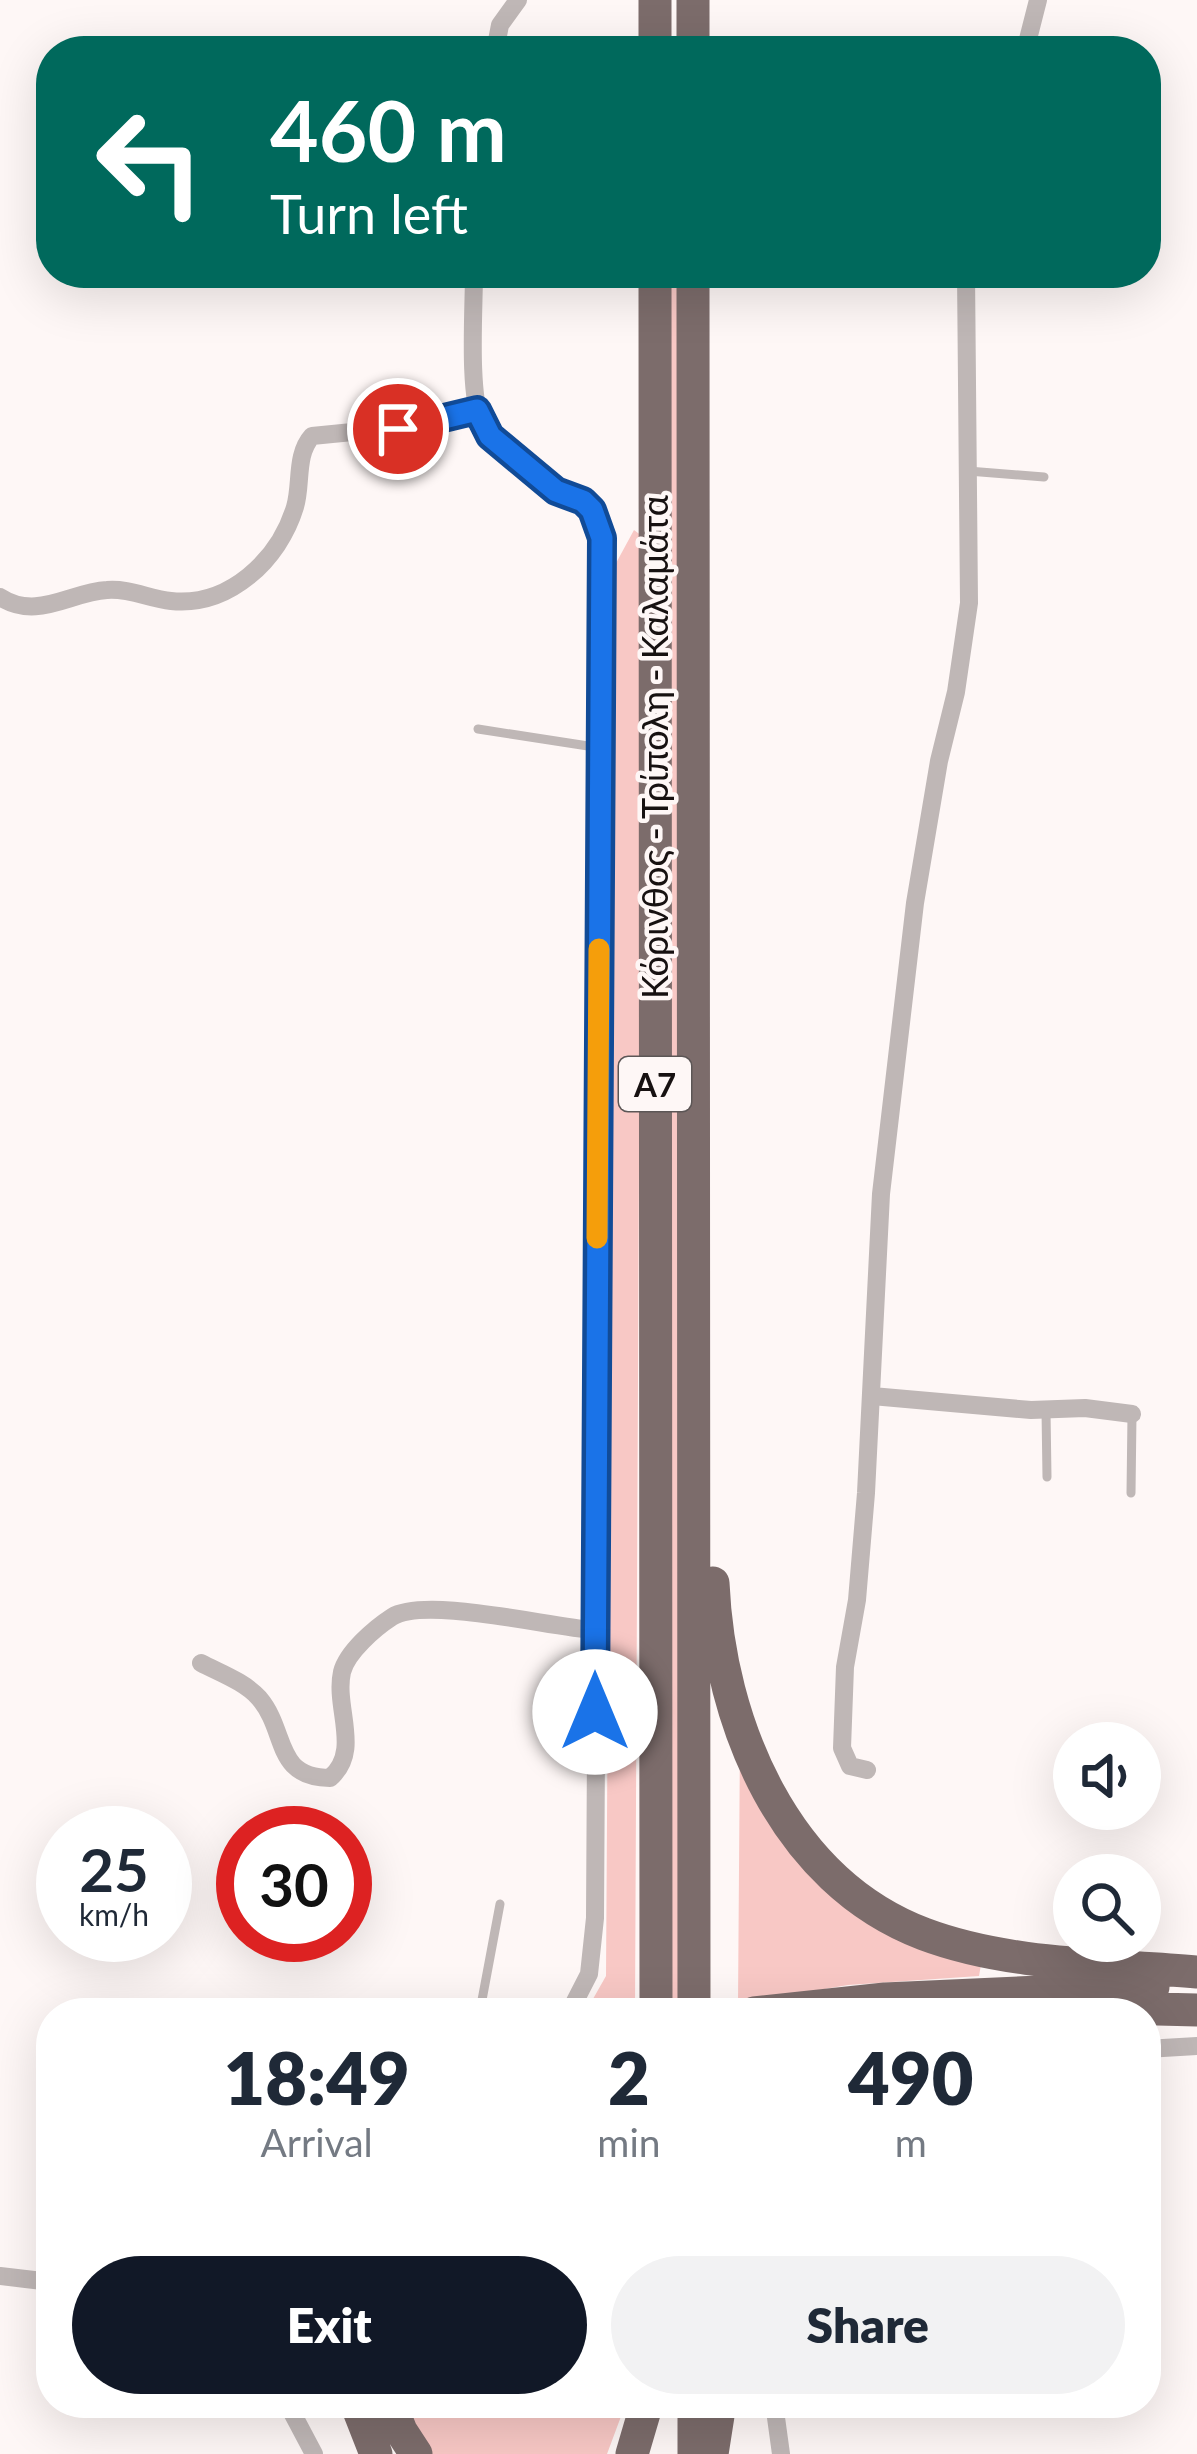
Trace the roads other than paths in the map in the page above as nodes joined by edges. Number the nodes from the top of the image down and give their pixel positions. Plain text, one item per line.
1 (518, 0) edge
2 (655, 0) edge
3 (692, 0) edge
4 (1038, 0) edge
5 (498, 36) edge
6 (655, 36) edge
7 (692, 36) edge
8 (1029, 36) edge
9 (474, 288) edge
10 (655, 288) edge
11 (693, 288) edge
12 (966, 288) edge
13 (477, 410) junction
14 (968, 471) junction
15 (1044, 477) dead end
16 (0, 597) edge
17 (478, 729) dead end
18 (601, 748) junction
19 (872, 1396) junction
20 (693, 1402) junction
21 (1046, 1411) junction
22 (1132, 1414) joint
23 (1047, 1477) dead end
24 (1131, 1493) dead end
25 (595, 1630) junction
26 (201, 1663) dead end
27 (867, 1770) dead end
28 (500, 1904) dead end
29 (1197, 1972) edge
30 (1197, 1988) edge
31 (482, 1998) edge
32 (577, 1998) edge
33 (656, 1998) edge
34 (694, 1998) edge
35 (943, 1998) edge
36 (1161, 2011) edge
37 (1197, 2013) edge
38 (1161, 2017) edge
39 (1197, 2046) edge
40 (1161, 2048) edge
41 (0, 2276) edge
42 (36, 2280) edge
43 (295, 2418) edge
44 (362, 2418) edge
45 (398, 2418) edge
46 (647, 2418) edge
47 (653, 2418) edge
48 (694, 2418) edge
49 (718, 2418) edge
50 (776, 2418) edge
51 (314, 2454) edge
52 (376, 2454) edge
53 (416, 2454) edge
54 (632, 2454) edge
55 (656, 2454) edge
56 (694, 2454) edge
57 (712, 2454) edge
58 (781, 2454) edge

1 - 5 street
2 - 6 highway
3 - 7 highway
4 - 8 street
9 - 13 street
10 - 33 highway, Κόρινθος - Τρίπολη - Καλαμάτα / Α7
11 - 20 highway, Κόρινθος - Τρίπολη - Καλαμάτα / Α7
12 - 14 street
13 - 16 street
13 - 18 street
14 - 15 lane
14 - 19 street
17 - 18 lane
18 - 25 street
19 - 21 street
19 - 27 street
20 - 29 highway
20 - 34 highway, Κόρινθος - Τρίπολη - Καλαμάτα / Α7
21 - 22 street
21 - 23 lane
22 - 24 lane
25 - 26 street
25 - 32 street
28 - 31 lane
30 - 35 highway
36 - 37 highway
37 - 38 highway
39 - 40 street
41 - 42 street
43 - 51 street
44 - 52 highway
45 - 53 highway
46 - 54 highway
47 - 55 highway
48 - 56 highway
49 - 57 highway
50 - 58 street

